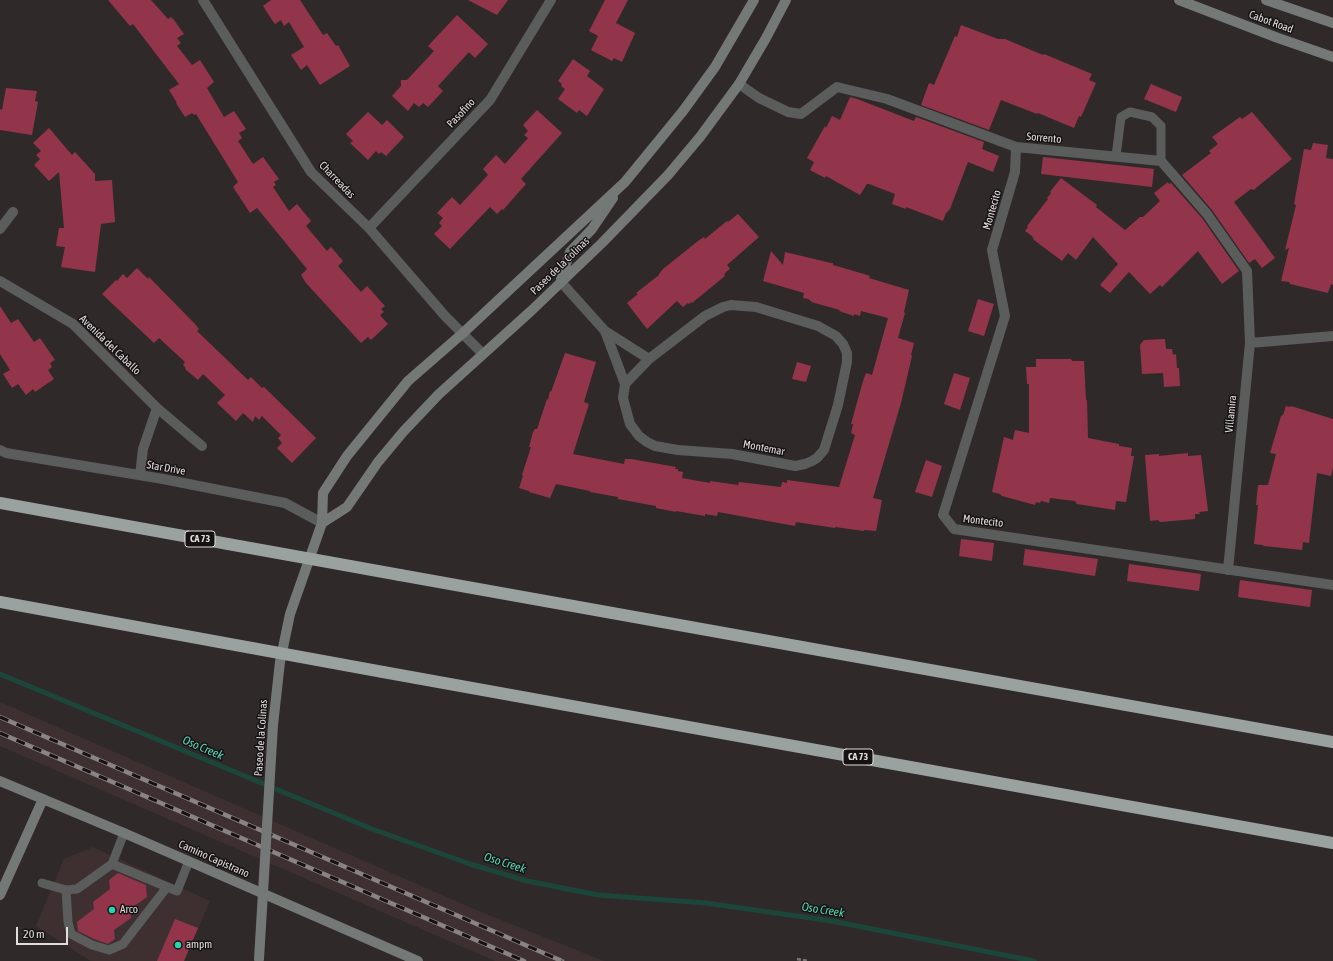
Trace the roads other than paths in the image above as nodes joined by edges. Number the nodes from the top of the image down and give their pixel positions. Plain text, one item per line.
1 (203, 0) edge
2 (551, 0) edge
3 (754, 0) edge
4 (786, 0) edge
5 (1179, 0) edge
6 (1266, 0) edge
7 (1333, 23) edge
8 (1333, 57) edge
9 (740, 84) junction
10 (1016, 147) junction
11 (1116, 156) junction
12 (1161, 161) junction
13 (625, 182) junction
14 (12, 212) dead end
15 (368, 228) junction
16 (0, 229) edge
17 (0, 281) edge
18 (561, 282) junction
19 (605, 332) junction
20 (463, 334) junction
21 (1333, 336) edge
22 (1250, 343) junction
23 (483, 354) junction
24 (649, 360) junction
25 (625, 384) junction
26 (158, 408) junction
27 (202, 446) dead end
28 (0, 450) edge
29 (140, 475) junction
30 (0, 502) edge
31 (322, 523) junction
32 (1228, 570) junction
33 (1333, 585) edge
34 (0, 602) edge
35 (1333, 742) edge
36 (0, 781) edge
37 (43, 799) junction
38 (124, 833) junction
39 (1333, 843) edge
40 (189, 861) junction
41 (112, 864) junction
42 (42, 883) dead end
43 (167, 887) junction
44 (66, 890) junction
45 (0, 896) edge
46 (259, 960) edge
47 (418, 961) edge

1 - 15 street, Charreadas
2 - 15 street, Pasofino
3 - 13 main road, Paseo de la Colinas
4 - 9 main road, Paseo de la Colinas
5 - 8 main road, Cabot Road
6 - 7 main road, Cabot Road
9 - 10 street, Sorrento
9 - 18 main road, Paseo de la Colinas
10 - 11 street, Sorrento
10 - 32 street, Montecito
11 - 12 street, Sorrento
11 - 12 lane
12 - 22 street
13 - 18 main road
13 - 20 main road, Paseo de la Colinas
14 - 16 street
15 - 20 street, Charreadas
17 - 26 street, Avenida del Caballo
18 - 19 street
18 - 23 main road, Paseo de la Colinas
19 - 24 street
19 - 25 street
20 - 23 street, Charreadas
20 - 31 main road, Paseo de la Colinas
21 - 22 street
22 - 32 street, Villamira
23 - 31 main road, Paseo de la Colinas
24 - 25 street, Montemar
24 - 25 street, Montemar
26 - 27 street, Avenida del Caballo
26 - 29 street
28 - 29 street, Star Drive
29 - 31 street, Star Drive
30 - 35 highway, CA 73, bridge
31 - 46 main road, Paseo de la Colinas, bridge
32 - 33 street, Montecito
34 - 39 highway, CA 73, bridge
36 - 37 main road, Camino Capistrano
37 - 38 main road, Camino Capistrano
37 - 45 main road
38 - 40 main road, Camino Capistrano
38 - 41 lane
40 - 43 lane
40 - 47 main road, Camino Capistrano
41 - 43 lane
41 - 44 lane
42 - 44 lane
43 - 44 lane

